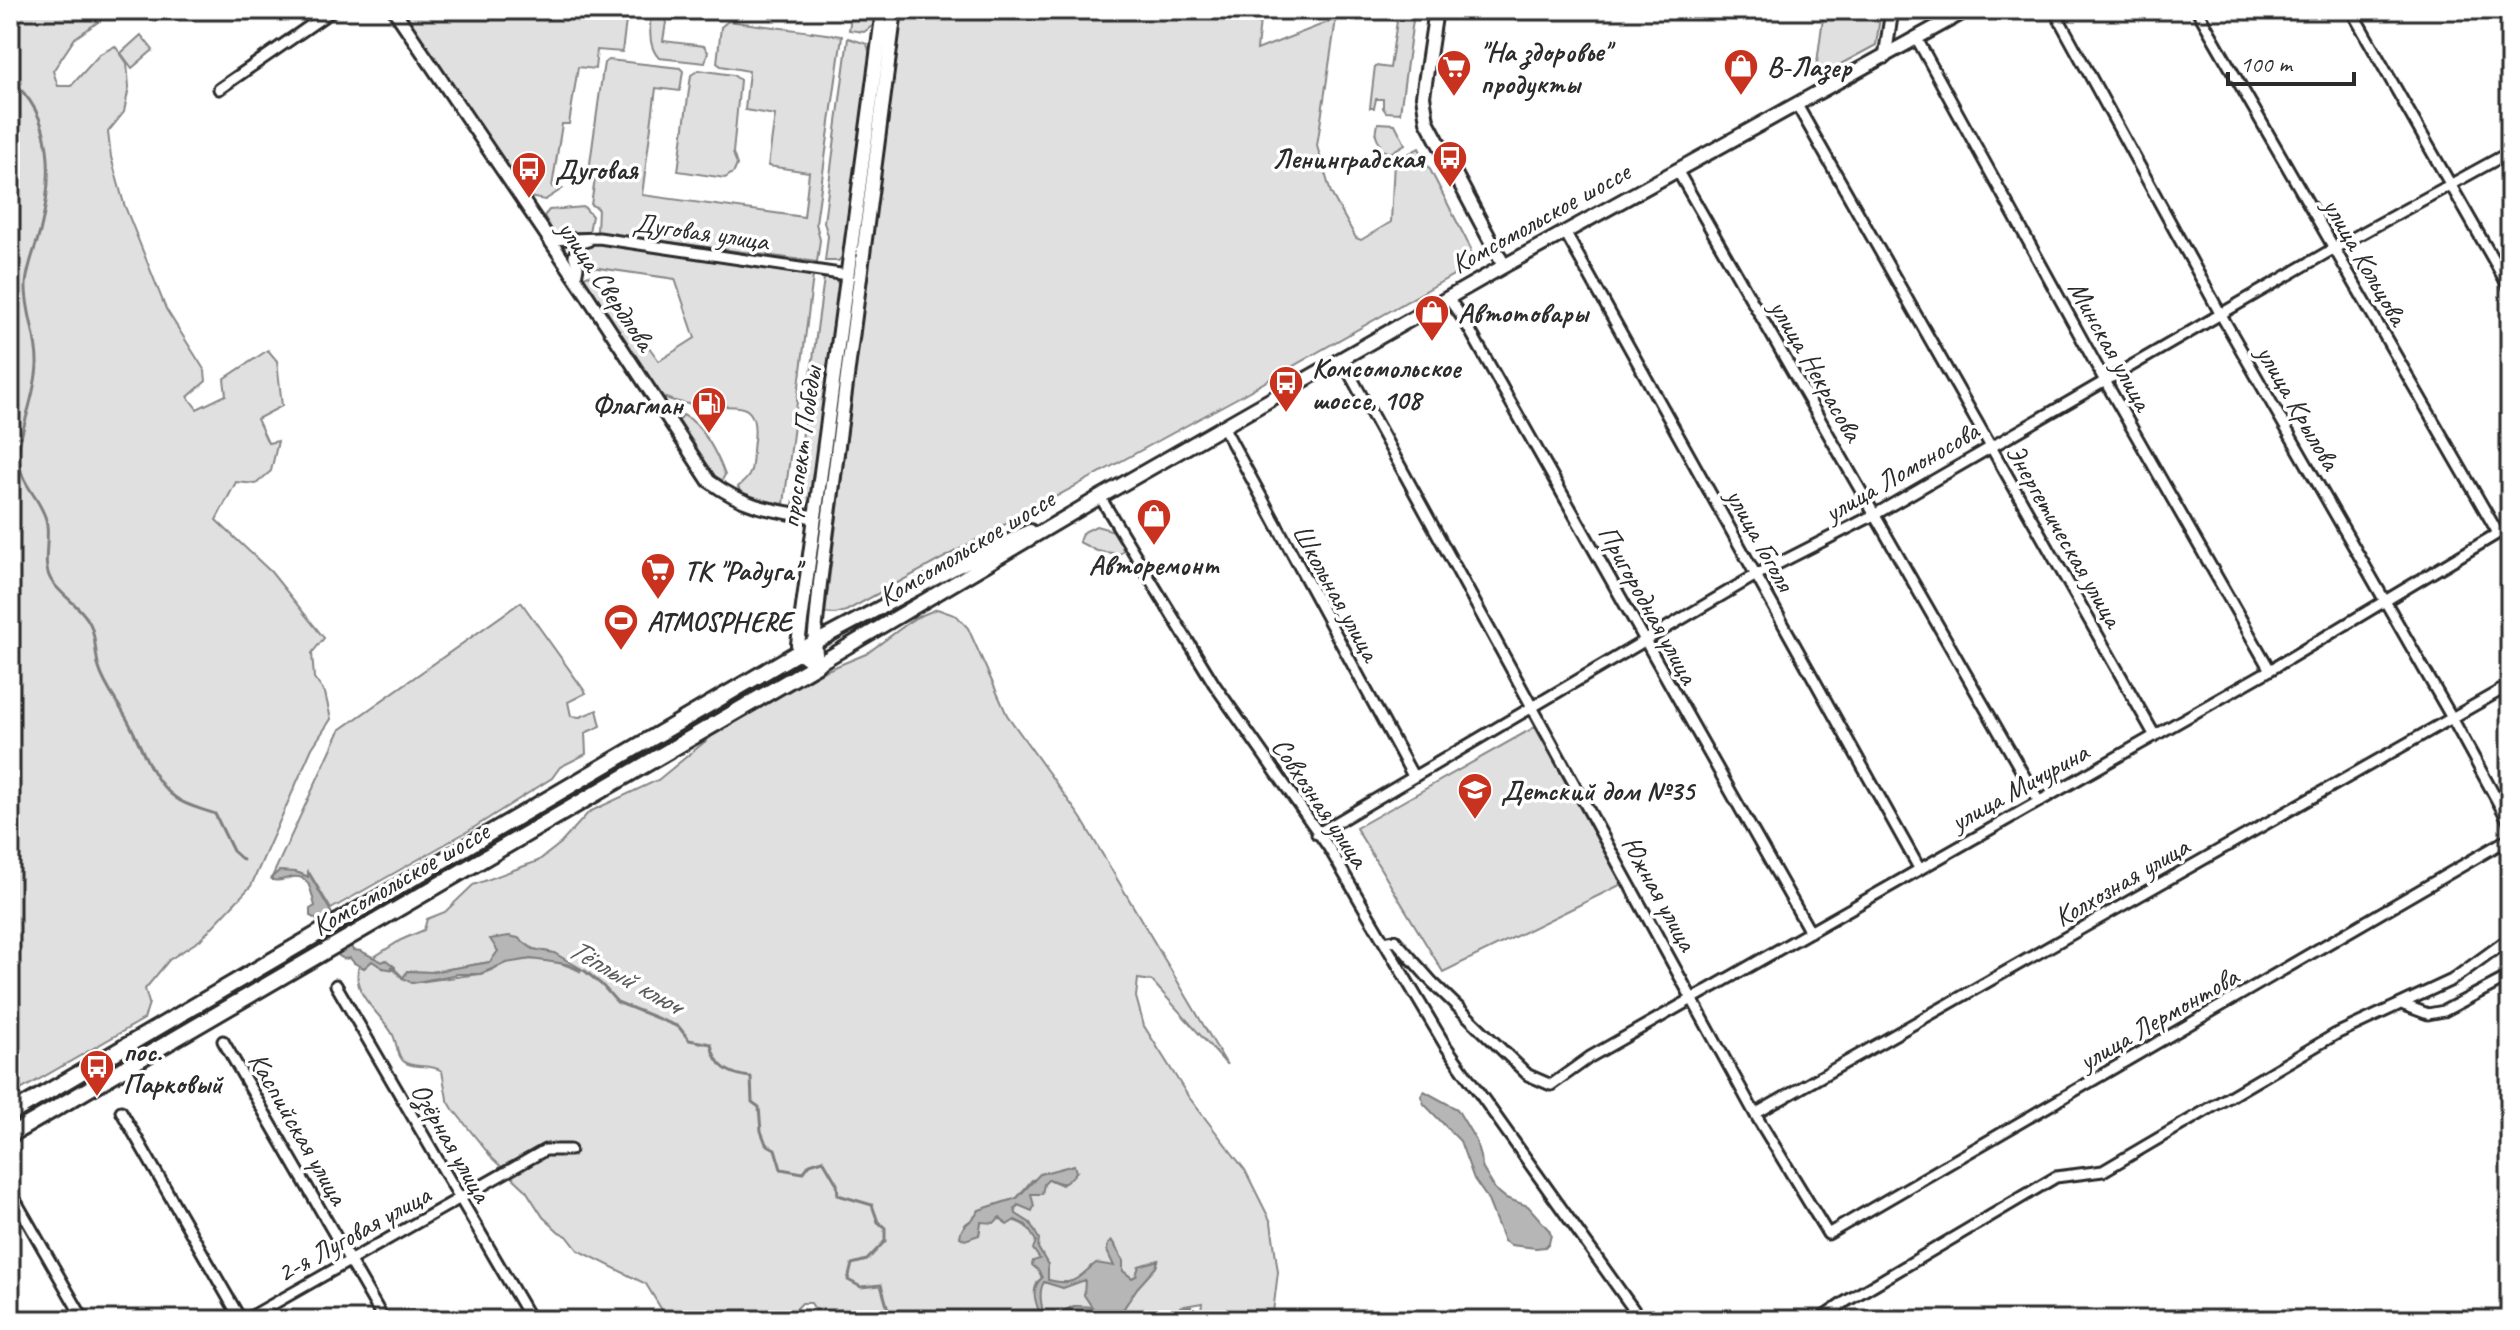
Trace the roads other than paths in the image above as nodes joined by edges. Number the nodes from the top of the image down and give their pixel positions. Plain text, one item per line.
1 (333, 10) edge
2 (394, 10) edge
3 (883, 10) edge
4 (895, 10) edge
5 (1436, 10) edge
6 (1892, 10) edge
7 (1967, 10) edge
8 (2054, 10) edge
9 (2197, 10) edge
10 (2351, 10) edge
11 (2507, 10) edge
12 (2510, 15) edge
13 (885, 39) junction
14 (1917, 39) junction
15 (1885, 57) junction
16 (219, 89) dead end
17 (1797, 105) junction
18 (2510, 152) edge
19 (1677, 170) junction
20 (2451, 186) junction
21 (1565, 232) junction
22 (599, 238) junction
23 (548, 240) junction
24 (2333, 249) junction
25 (1504, 266) junction
26 (853, 276) junction
27 (576, 278) junction
28 (2510, 289) edge
29 (1448, 298) junction
30 (2220, 313) junction
31 (1342, 360) junction
32 (2105, 381) junction
33 (1224, 428) junction
34 (1989, 447) junction
35 (1100, 497) junction
36 (1874, 515) junction
37 (821, 518) junction
38 (2510, 526) edge
39 (2498, 533) junction
40 (958, 566) junction
41 (1756, 575) junction
42 (966, 578) junction
43 (2384, 601) junction
44 (1644, 641) junction
45 (814, 643) junction
46 (799, 652) junction
47 (816, 665) junction
48 (2270, 670) junction
49 (2510, 685) edge
50 (1533, 708) junction
51 (2452, 718) junction
52 (2155, 736) junction
53 (1413, 776) junction
54 (2038, 800) junction
55 (2510, 824) edge
56 (1317, 834) junction
57 (2510, 838) edge
58 (1919, 868) junction
59 (1810, 932) junction
60 (2510, 938) edge
61 (1384, 942) junction
62 (2510, 976) edge
63 (336, 985) dead end
64 (1694, 998) junction
65 (2404, 1005) junction
66 (226, 1045) dead end
67 (1551, 1085) joint
68 (121, 1111) dead end
69 (10, 1114) edge
70 (1755, 1114) junction
71 (10, 1135) edge
72 (570, 1150) dead end
73 (10, 1191) edge
74 (459, 1199) junction
75 (1828, 1234) joint
76 (349, 1259) junction
77 (84, 1320) edge
78 (243, 1320) edge
79 (384, 1320) edge
80 (531, 1320) edge
81 (1641, 1320) edge
82 (1819, 1320) edge

1 - 16 street
2 - 23 street, улица Свердлова
3 - 13 main road, проспект Победы
4 - 13 main road, проспект Победы
5 - 25 main road
6 - 15 street
7 - 14 main road, Комсомольское шоссе
8 - 30 street, улица Крылова
9 - 24 street, улица Кольцова
10 - 20 street
11 - 12 street
13 - 26 main road, проспект Победы
14 - 15 main road, Комсомольское шоссе
14 - 32 street, Минская улица
15 - 17 main road, Комсомольское шоссе
17 - 19 main road, Комсомольское шоссе
17 - 34 street, Энергетическая улица
18 - 20 street, улица Ломоносова
19 - 21 main road, Комсомольское шоссе
19 - 36 street, улица Некрасова
20 - 24 street, улица Ломоносова
20 - 28 street
21 - 25 main road, Комсомольское шоссе
21 - 41 street, улица Гоголя
22 - 23 street, Дуговая улица
22 - 26 street, Дуговая улица
22 - 27 street
23 - 27 street, улица Свердлова
24 - 30 street, улица Ломоносова
24 - 39 street, улица Кольцова
25 - 29 main road, Комсомольское шоссе
26 - 37 main road, проспект Победы
27 - 37 street, улица Свердлова
29 - 31 main road, Комсомольское шоссе
29 - 44 street, Пригородная улица
30 - 32 street, улица Ломоносова
30 - 43 street, улица Крылова
31 - 33 main road, Комсомольское шоссе
31 - 50 street, Южная улица
32 - 34 street, улица Ломоносова
32 - 48 street, Минская улица
33 - 35 main road, Комсомольское шоссе
33 - 53 street, Школьная улица
34 - 36 street, улица Ломоносова
34 - 52 street, Энергетическая улица
35 - 40 main road, Комсомольское шоссе
35 - 42 main road, Комсомольское шоссе
35 - 56 street, Совхозная улица
36 - 41 street, улица Ломоносова
36 - 54 street, улица Некрасова
37 - 45 main road, проспект Победы
37 - 46 main road, проспект Победы
38 - 39 street, улица Мичурина
39 - 43 street, улица Мичурина
40 - 42 main road
40 - 45 main road, Комсомольское шоссе
41 - 44 street, улица Ломоносова
41 - 58 street, улица Гоголя
42 - 47 main road, Комсомольское шоссе
43 - 48 street, улица Мичурина
43 - 51 street, улица Крылова
44 - 50 street, улица Ломоносова
44 - 59 street, Пригородная улица
45 - 46 main road, Комсомольское шоссе
45 - 47 main road
46 - 47 main road
46 - 69 main road, Комсомольское шоссе
47 - 71 main road, Комсомольское шоссе
48 - 52 street, улица Мичурина
49 - 51 street, Колхозная улица
50 - 53 street, улица Ломоносова
50 - 64 street, Южная улица
51 - 55 street, улица Крылова
51 - 70 street, Колхозная улица
52 - 54 street, улица Мичурина
53 - 56 street, улица Ломоносова
54 - 58 street, улица Мичурина
56 - 61 street, Совхозная улица
57 - 75 street, улица Лермонтова
58 - 59 street, улица Мичурина
59 - 64 street, улица Мичурина
60 - 65 street
61 - 67 street, Совхозная улица
61 - 81 street
62 - 65 street
63 - 74 street, Озёрная улица
64 - 67 street, улица Мичурина
64 - 70 street, Южная улица
65 - 82 street
66 - 76 street, Каспийская улица
68 - 78 street
70 - 75 street, Южная улица
72 - 74 street, 2-я Луговая улица
73 - 77 street
74 - 76 street, 2-я Луговая улица
74 - 80 street, Озёрная улица
76 - 78 street, 2-я Луговая улица
76 - 79 street, Каспийская улица

